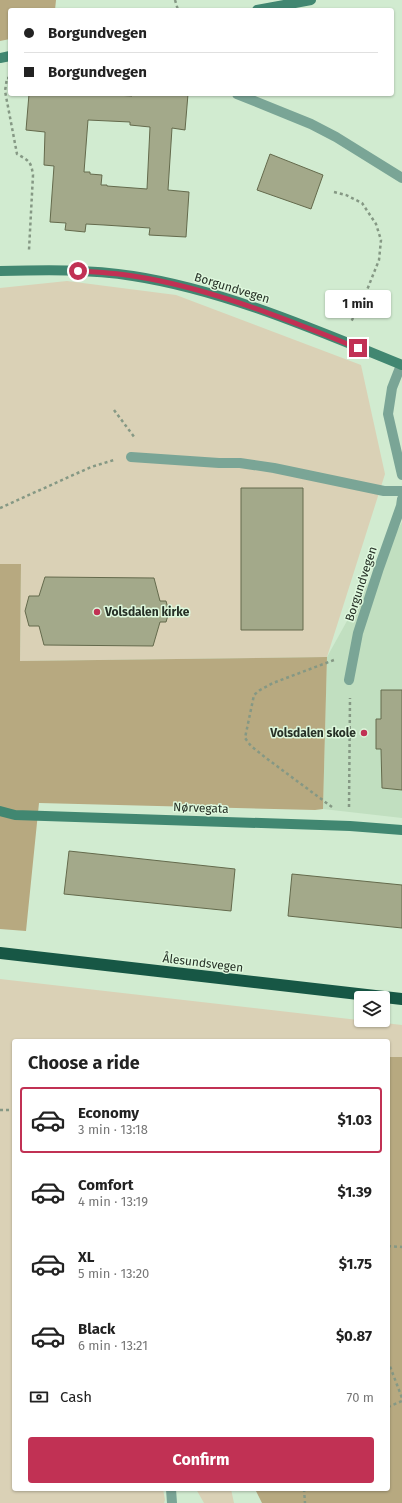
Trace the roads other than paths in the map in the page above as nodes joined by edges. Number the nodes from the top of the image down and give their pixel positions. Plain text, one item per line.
1 (311, 0) edge
2 (268, 8) edge
3 (242, 96) edge
4 (402, 178) edge
5 (0, 271) edge
6 (402, 365) edge
7 (131, 457) road end
8 (402, 475) edge
9 (402, 492) edge
10 (402, 499) edge
11 (349, 680) dead end
12 (0, 811) edge
13 (402, 830) edge
14 (0, 953) edge
15 (402, 999) edge
16 (171, 1491) edge
17 (172, 1503) edge

1 - 2 street
3 - 4 street
5 - 6 street, Borgundvegen
6 - 8 street, Borgundvegen
7 - 9 street
10 - 11 street, Borgundvegen
12 - 13 street, Nørvegata
14 - 15 highway, Ålesundsvegen
16 - 17 street

